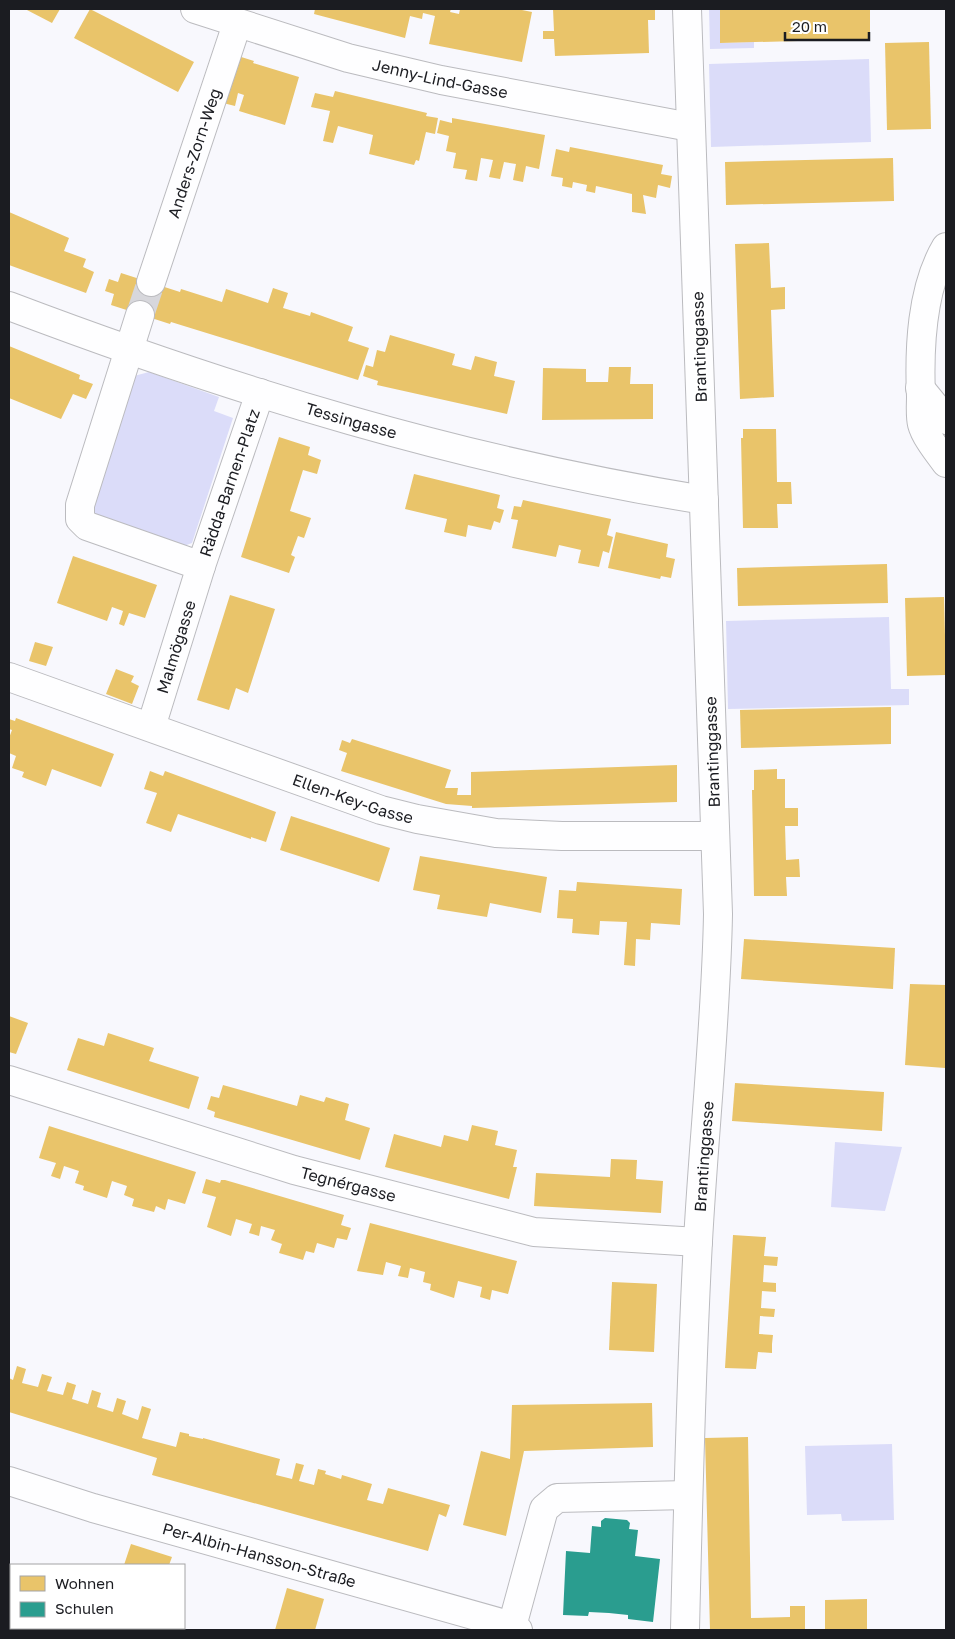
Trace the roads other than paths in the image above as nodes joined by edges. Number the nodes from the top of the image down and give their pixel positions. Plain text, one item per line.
1 (195, 9) edge
2 (687, 9) edge
3 (237, 24) junction
4 (690, 127) junction
5 (946, 247) edge
6 (151, 282) tunnel mouth
7 (9, 306) edge
8 (140, 315) tunnel mouth
9 (130, 352) junction
10 (920, 388) junction
11 (260, 393) junction
12 (946, 420) edge
13 (946, 463) edge
14 (704, 500) junction
15 (201, 566) junction
16 (9, 677) edge
17 (151, 727) junction
18 (714, 836) junction
19 (9, 1080) edge
20 (698, 1242) junction
21 (9, 1481) edge
22 (688, 1495) junction
23 (514, 1629) edge
24 (685, 1630) edge

1 - 3 street, Jenny-Lind-Gasse
2 - 4 street, Brantinggasse
3 - 4 street, Jenny-Lind-Gasse
3 - 6 street, Anders-Zorn-Weg
4 - 14 street, Brantinggasse
5 - 10 street
7 - 9 street, Tessingasse
8 - 9 street
9 - 11 street, Tessingasse
9 - 15 street, Rädda-Barnen-Platz
10 - 12 street
10 - 13 street
11 - 14 street, Tessingasse
11 - 15 street, Rädda-Barnen-Platz
14 - 18 street, Brantinggasse
15 - 17 street, Malmögasse
16 - 17 street, Ellen-Key-Gasse
17 - 18 street, Ellen-Key-Gasse
18 - 20 street, Brantinggasse
19 - 20 street, Tegnérgasse
20 - 22 street, Brantinggasse
21 - 23 street, Per-Albin-Hansson-Straße
22 - 23 street
22 - 24 street, Brantinggasse

